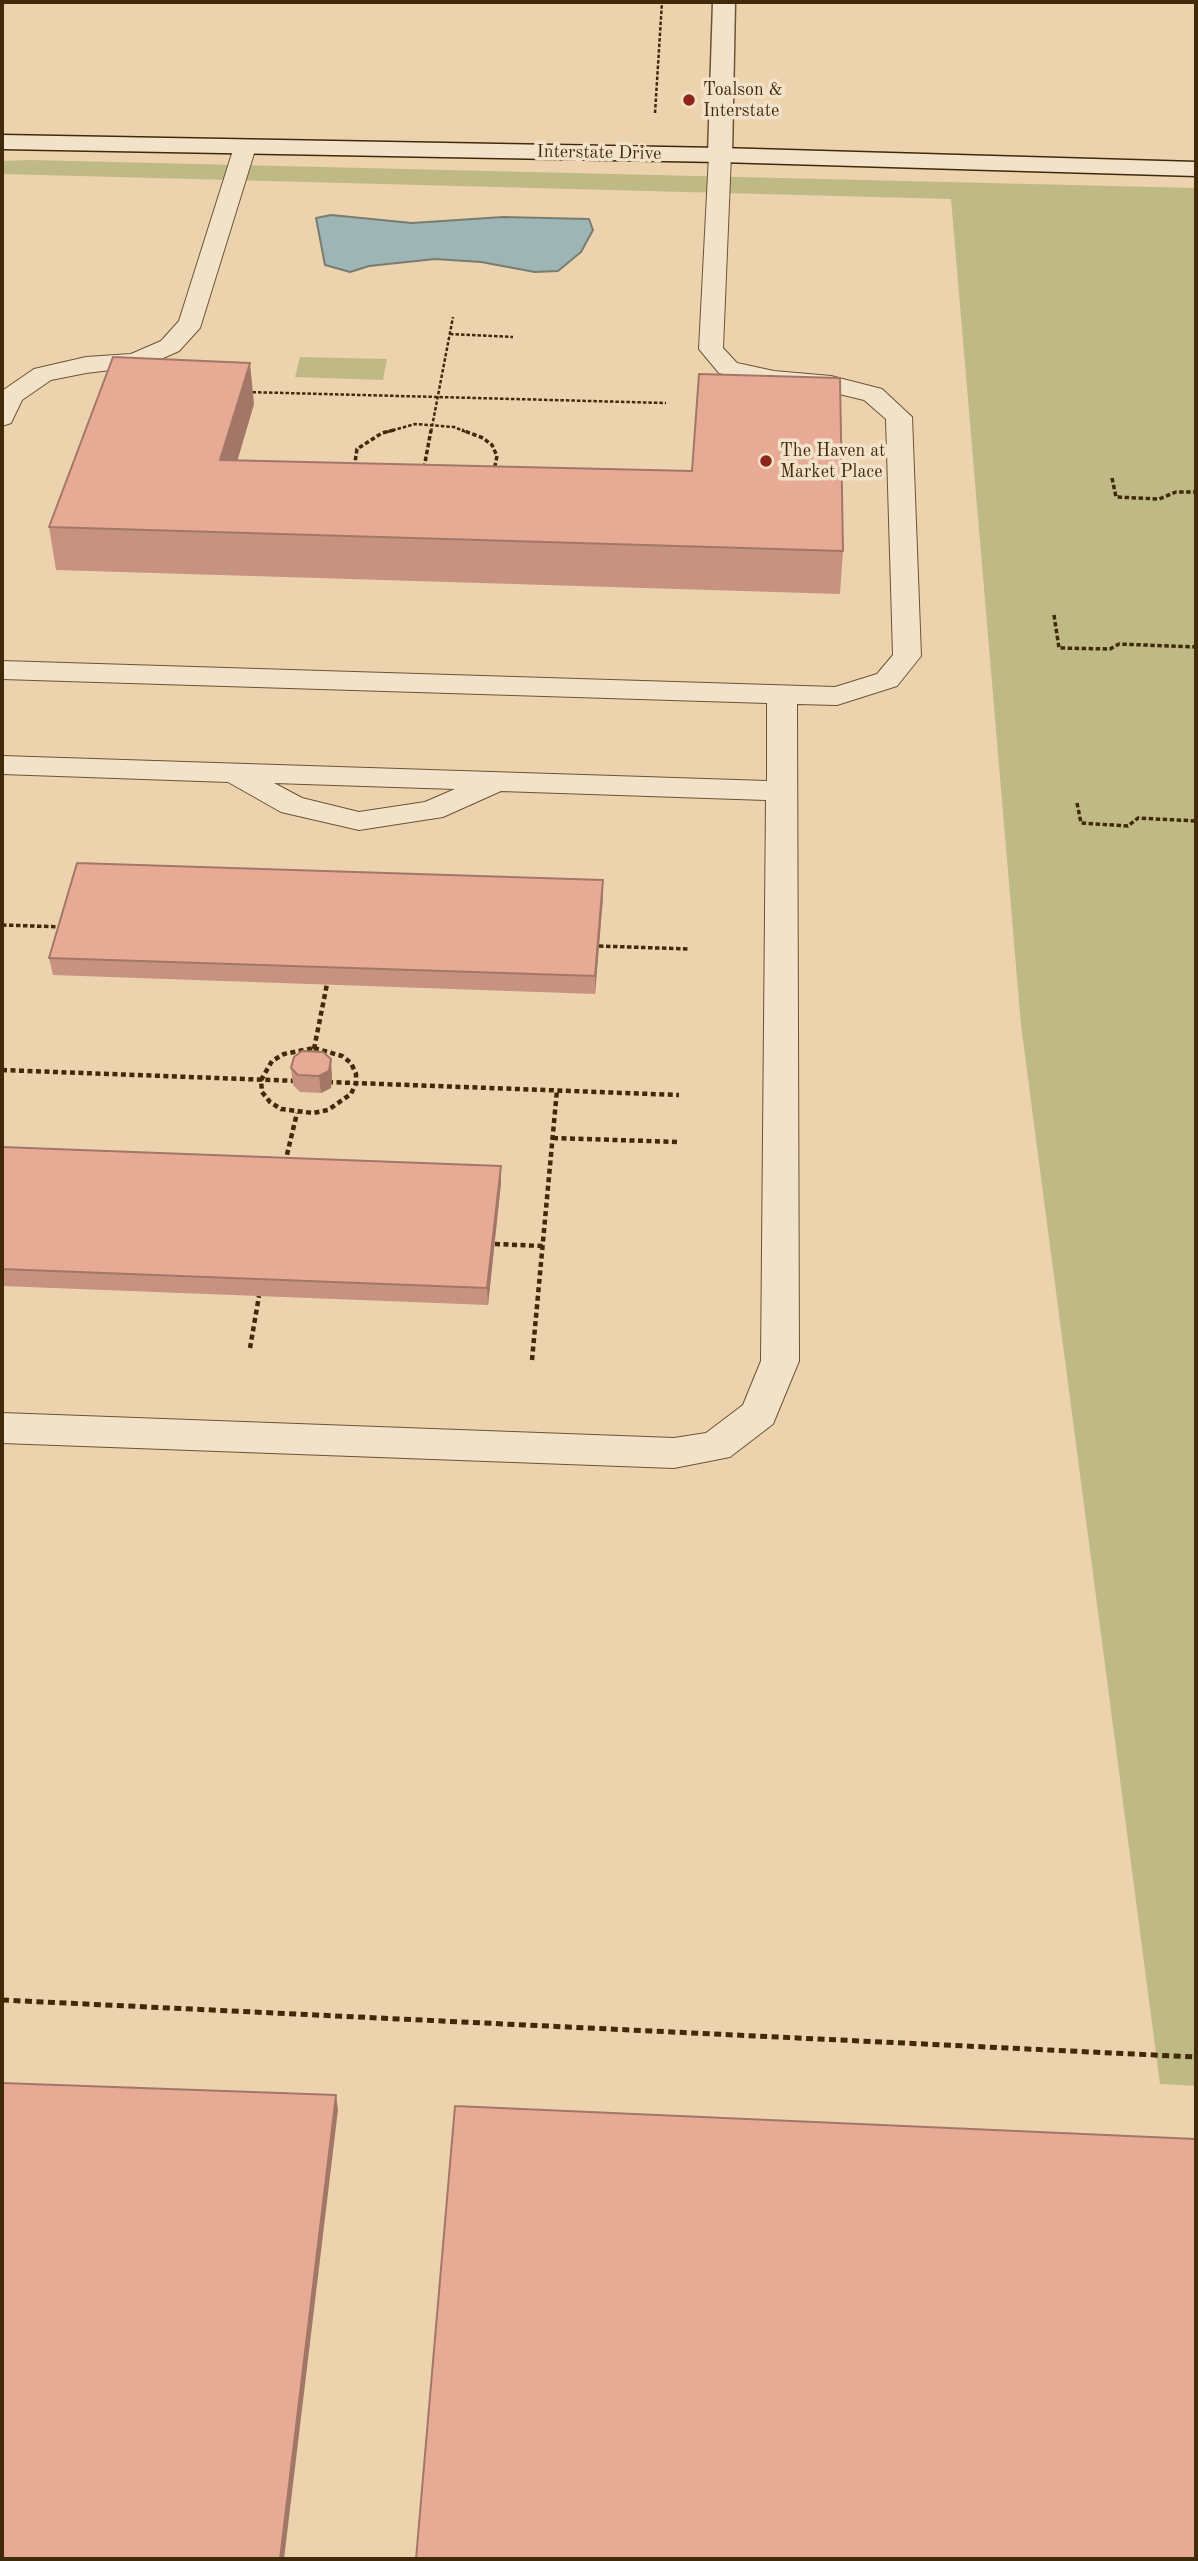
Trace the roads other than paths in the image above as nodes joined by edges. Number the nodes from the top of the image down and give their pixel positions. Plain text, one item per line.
1 (724, 2) edge
2 (2, 142) edge
3 (245, 147) junction
4 (720, 156) junction
5 (1196, 169) edge
6 (2, 418) edge
7 (2, 670) edge
8 (782, 694) junction
9 (2, 765) edge
10 (233, 773) junction
11 (499, 781) junction
12 (781, 791) junction
13 (2, 1428) edge

1 - 4 main road
2 - 3 main road, Interstate Drive
3 - 4 main road, Interstate Drive
3 - 6 lane
4 - 5 main road, Interstate Drive
4 - 8 lane
7 - 8 lane
8 - 12 lane
9 - 10 lane
10 - 11 lane
10 - 11 lane
11 - 12 lane
12 - 13 lane

